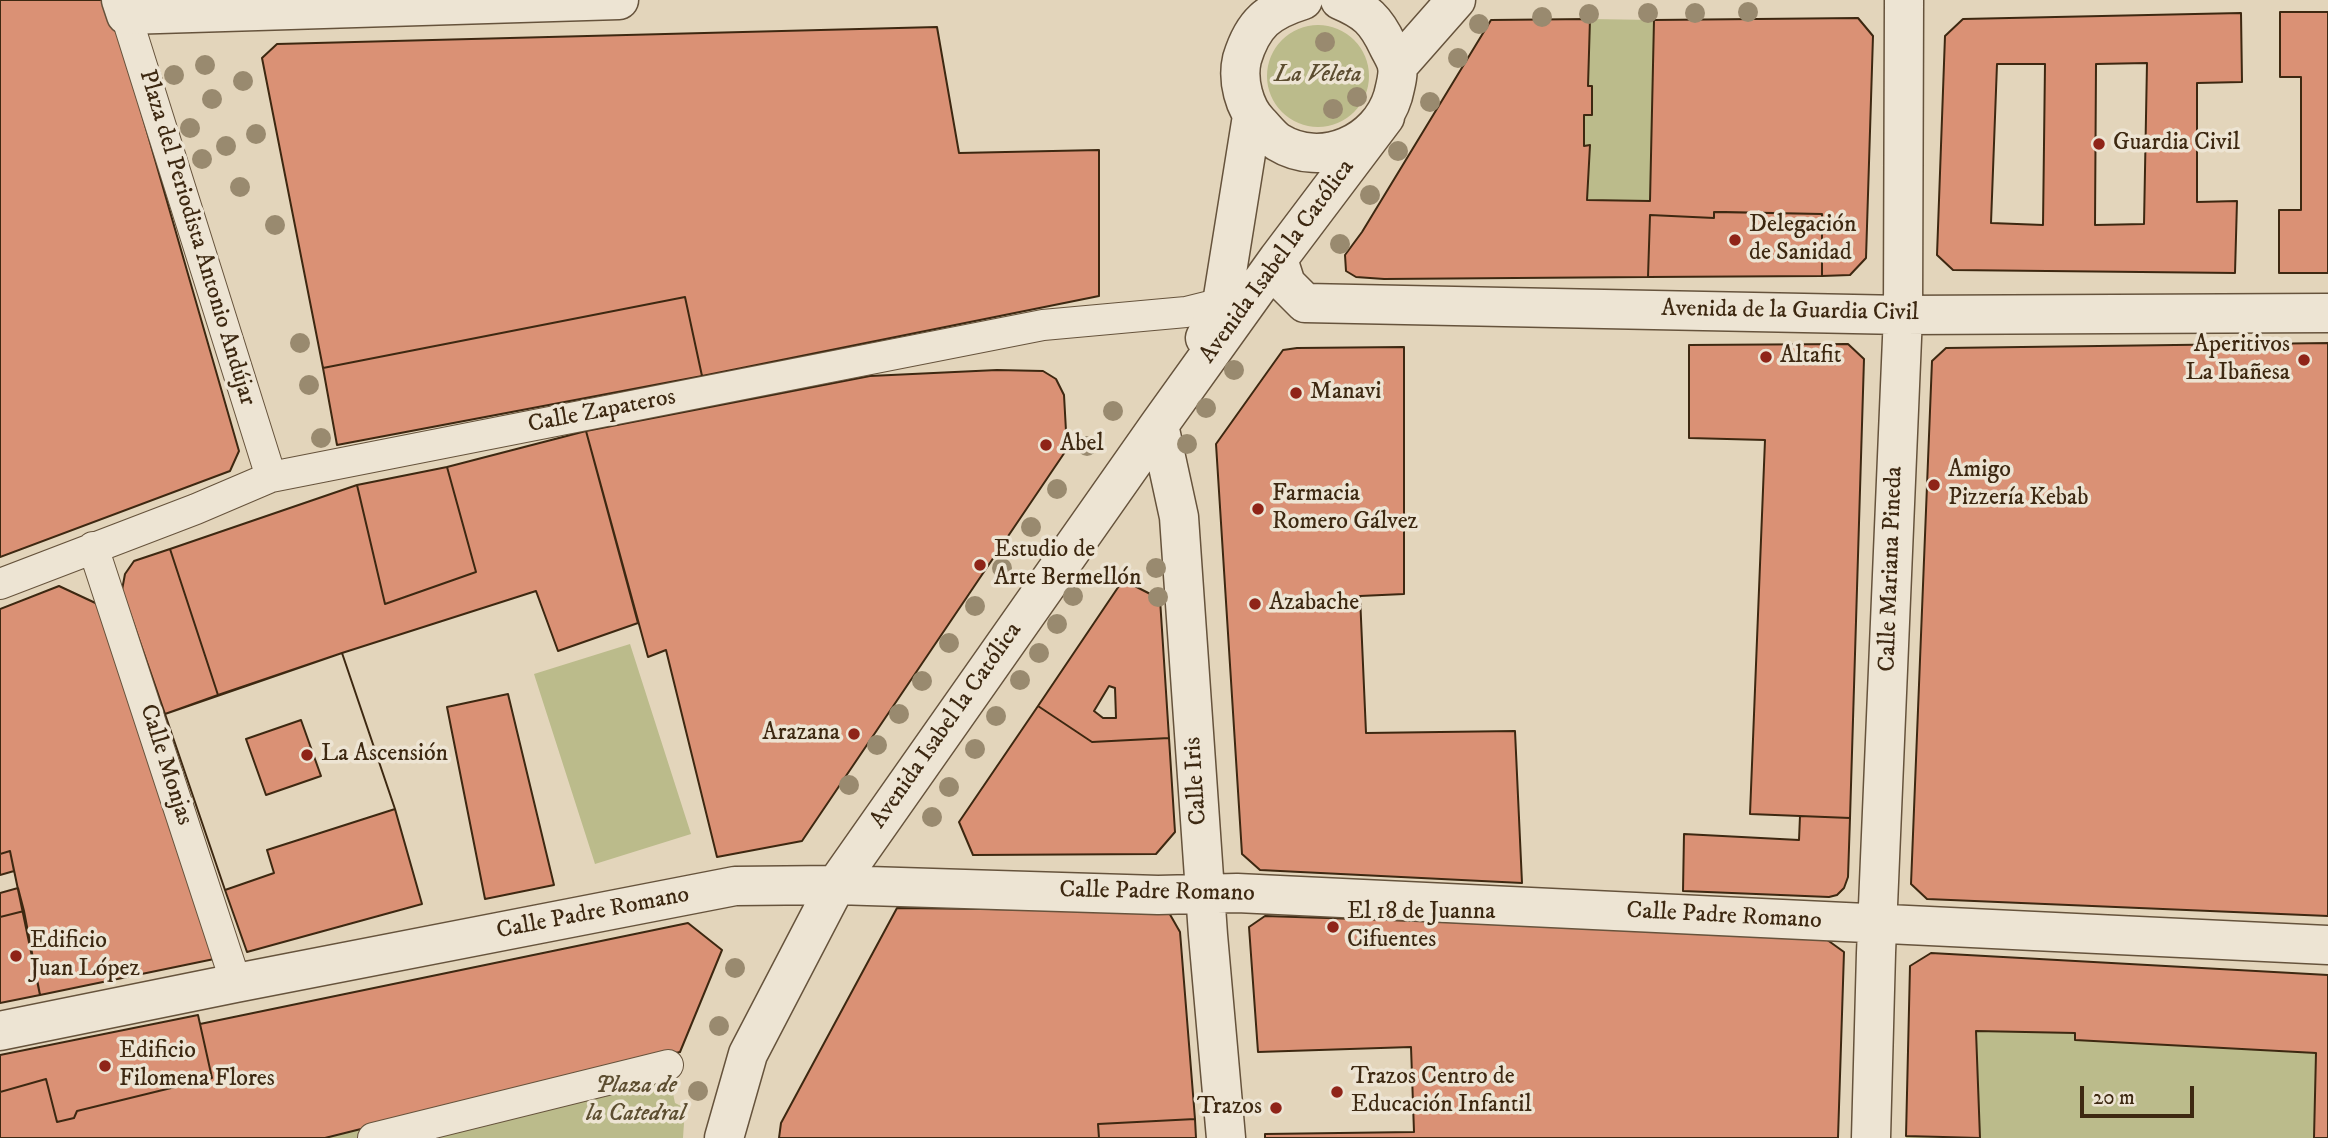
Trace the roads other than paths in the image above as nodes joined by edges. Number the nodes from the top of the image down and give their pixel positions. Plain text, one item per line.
1 (619, 0) edge
2 (1303, 0) edge
3 (1343, 0) edge
4 (1385, 0) edge
5 (1455, 0) edge
6 (1904, 0) edge
7 (124, 8) edge
8 (1259, 9) edge
9 (1397, 67) junction
10 (1252, 116) junction
11 (1385, 117) junction
12 (1278, 259) junction
13 (1222, 303) junction
14 (2328, 313) edge
15 (1903, 315) junction
16 (1166, 416) junction
17 (271, 477) junction
18 (93, 547) junction
19 (0, 584) edge
20 (836, 885) junction
21 (1205, 894) junction
22 (1877, 925) junction
23 (2328, 945) edge
24 (236, 983) junction
25 (0, 1031) edge
26 (667, 1065) dead end
27 (373, 1138) edge
28 (724, 1138) edge
29 (1226, 1138) edge
30 (1871, 1138) edge

1 - 7 street
2 - 8 street
3 - 4 street
3 - 9 street
5 - 9 street
6 - 15 street, Calle Mariana Pineda
7 - 17 street, Plaza del Periodista Antonio Andújar
8 - 10 street
9 - 11 street
10 - 11 street
10 - 13 street, Avenida Isabel la Católica
11 - 12 street, Avenida Isabel la Católica
12 - 15 street, Avenida de la Guardia Civil
12 - 16 street, Avenida Isabel la Católica
13 - 16 street, Avenida Isabel la Católica
13 - 17 street, Calle Zapateros
14 - 15 street, Avenida de la Guardia Civil
15 - 22 street, Calle Mariana Pineda
16 - 20 street, Avenida Isabel la Católica
16 - 21 street, Calle Iris
17 - 18 street, Calle Zapateros
18 - 19 street, Calle Zapateros
18 - 24 street, Calle Monjas
20 - 21 street, Calle Padre Romano
20 - 24 street, Calle Padre Romano
20 - 28 street, Avenida Isabel la Católica
21 - 22 street, Calle Padre Romano
21 - 29 street, Calle Iris
22 - 23 street, Calle Padre Romano
22 - 30 street, Calle Mariana Pineda
24 - 25 street, Calle Padre Romano
26 - 27 street

